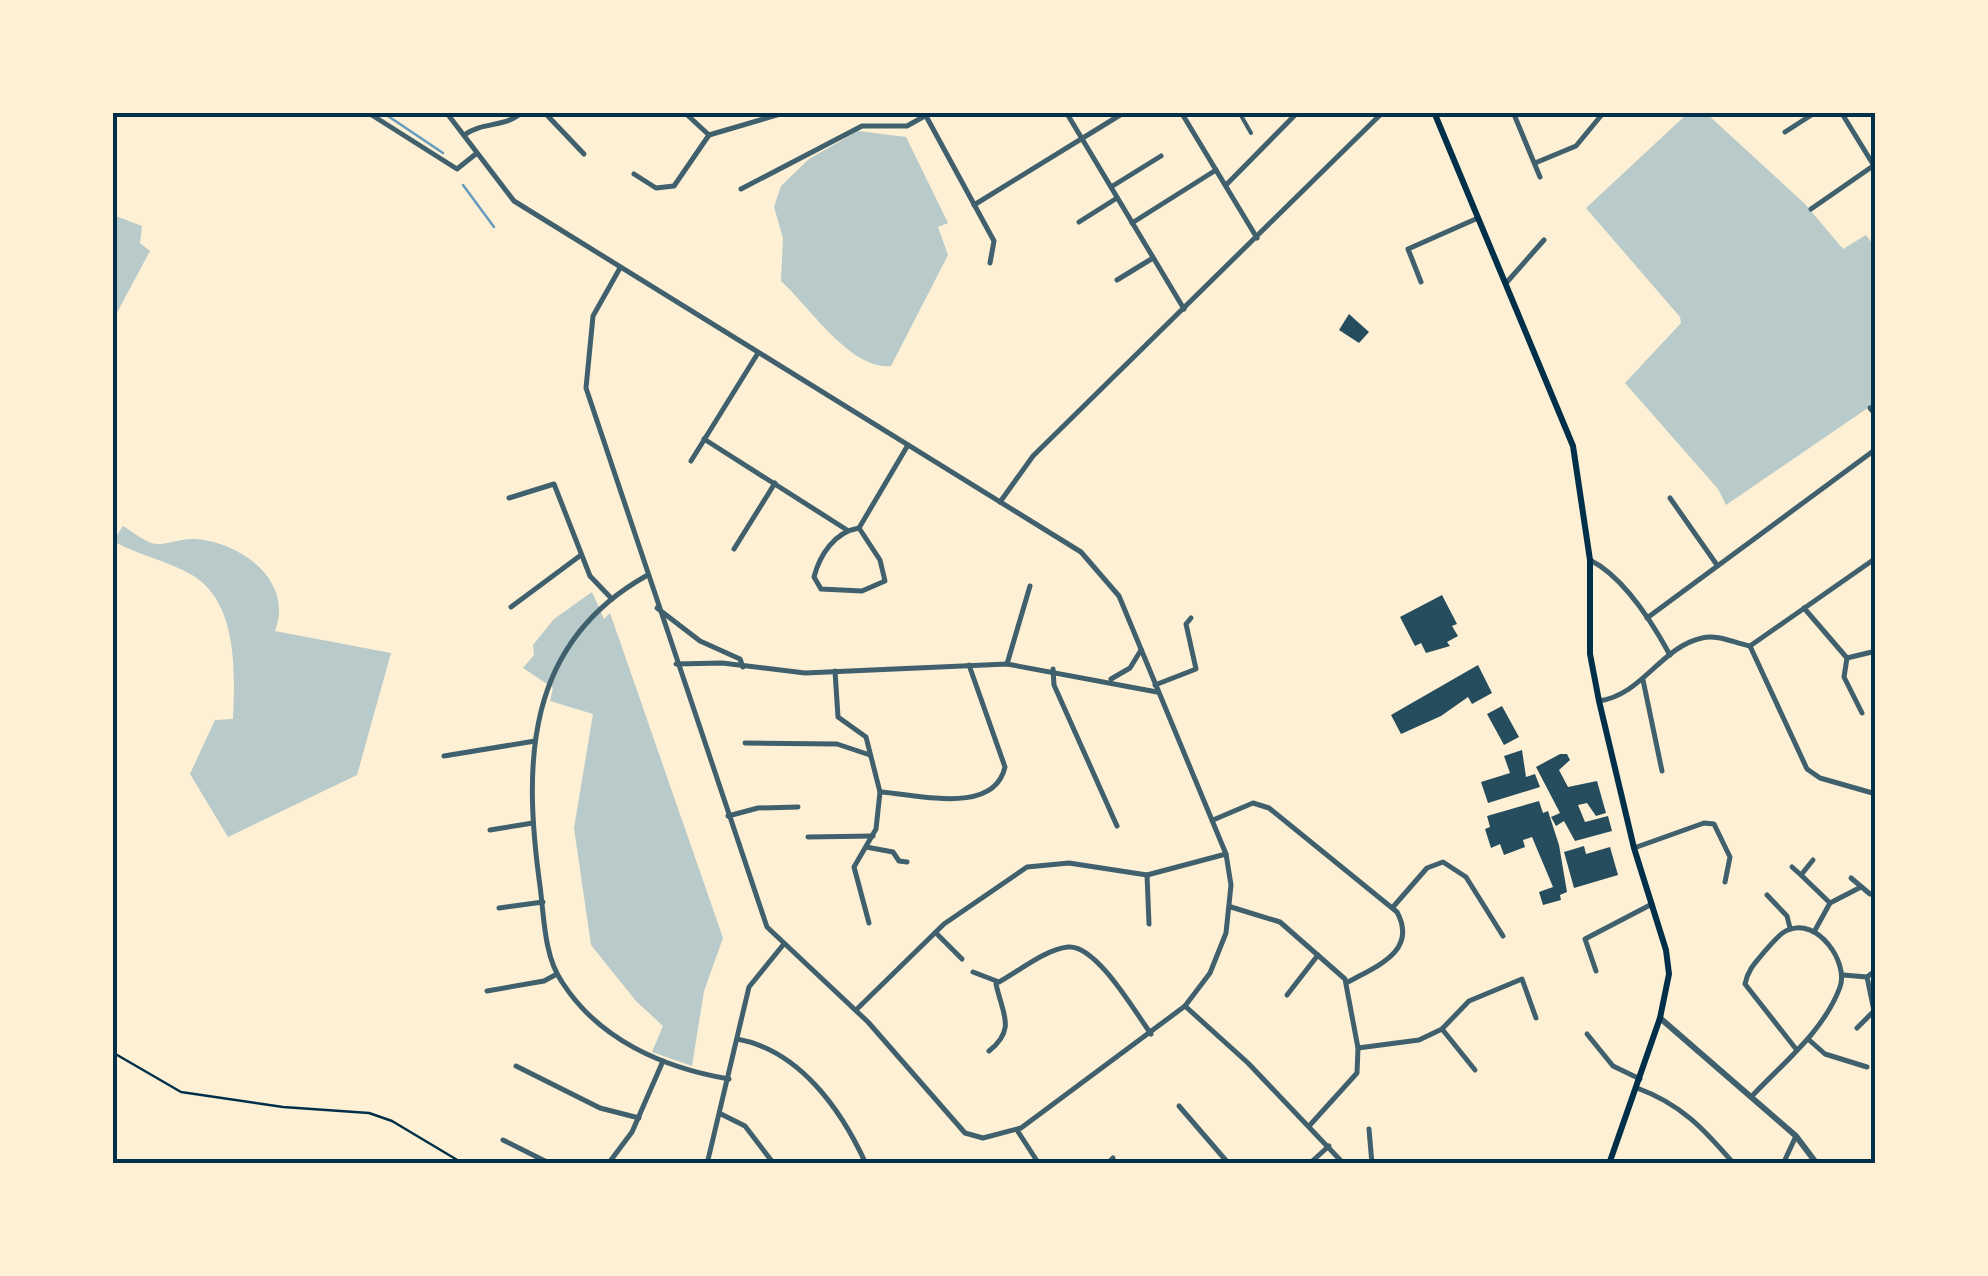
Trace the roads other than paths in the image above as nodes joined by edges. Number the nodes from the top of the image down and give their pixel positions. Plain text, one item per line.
1 (368, 112) edge
2 (446, 112) edge
3 (522, 112) edge
4 (544, 112) edge
5 (684, 112) edge
6 (787, 112) edge
7 (1066, 112) edge
8 (1125, 112) edge
9 (1181, 112) edge
10 (1239, 112) edge
11 (1298, 112) edge
12 (1382, 112) edge
13 (1434, 112) edge
14 (1513, 112) edge
15 (1604, 112) edge
16 (1816, 112) edge
17 (1840, 112) edge
18 (929, 114) edge
19 (1785, 132) dead end
20 (1251, 133) dead end
21 (464, 134) junction
22 (709, 136) junction
23 (1082, 140) junction
24 (477, 154) junction
25 (584, 154) dead end
26 (1161, 156) dead end
27 (1535, 163) junction
28 (1874, 168) edge
29 (1216, 170) junction
30 (634, 174) dead end
31 (1540, 176) dead end
32 (1226, 185) junction
33 (1110, 187) junction
34 (742, 189) dead end
35 (1117, 198) junction
36 (974, 205) junction
37 (1811, 210) dead end
38 (1478, 218) junction
39 (1078, 222) dead end
40 (1132, 223) junction
41 (1257, 238) junction
42 (1544, 240) dead end
43 (1153, 258) junction
44 (990, 263) dead end
45 (620, 268) junction
46 (1117, 280) dead end
47 (1421, 282) dead end
48 (1508, 282) junction
49 (1184, 309) junction
50 (758, 353) junction
51 (1870, 408) dead end
52 (1876, 415) edge
53 (704, 439) junction
54 (908, 445) junction
55 (1876, 449) edge
56 (691, 461) dead end
57 (775, 482) junction
58 (509, 498) dead end
59 (1670, 498) dead end
60 (1000, 502) junction
61 (858, 528) junction
62 (847, 530) junction
63 (734, 549) dead end
64 (581, 555) junction
65 (1876, 558) edge
66 (1590, 560) junction
67 (1718, 565) junction
68 (646, 576) junction
69 (1030, 586) dead end
70 (612, 599) junction
71 (511, 607) dead end
72 (657, 608) junction
73 (1804, 608) junction
74 (1191, 618) dead end
75 (1647, 618) junction
76 (1750, 646) junction
77 (1141, 650) junction
78 (1876, 651) edge
79 (1670, 654) junction
80 (1847, 658) junction
81 (676, 664) junction
82 (1007, 664) junction
83 (969, 665) junction
84 (743, 667) junction
85 (1052, 669) junction
86 (835, 671) junction
87 (1108, 680) junction
88 (1643, 680) junction
89 (1156, 688) junction
90 (1599, 701) junction
91 (1862, 713) dead end
92 (534, 742) junction
93 (746, 743) dead end
94 (444, 756) dead end
95 (872, 756) junction
96 (1662, 772) dead end
97 (880, 792) junction
98 (1876, 794) edge
99 (798, 806) dead end
100 (728, 816) junction
101 (1213, 820) junction
102 (533, 823) junction
103 (1116, 826) dead end
104 (490, 830) dead end
105 (873, 836) junction
106 (808, 837) dead end
107 (866, 847) junction
108 (1634, 848) junction
109 (1226, 854) junction
110 (1813, 860) dead end
111 (907, 862) dead end
112 (1792, 867) dead end
113 (1147, 874) junction
114 (1801, 875) junction
115 (1850, 878) dead end
116 (1725, 882) dead end
117 (1862, 887) junction
118 (1870, 894) dead end
119 (1767, 895) dead end
120 (542, 902) junction
121 (1830, 902) junction
122 (1652, 904) junction
123 (1230, 907) junction
124 (499, 908) dead end
125 (1392, 908) junction
126 (869, 923) dead end
127 (1148, 924) dead end
128 (1790, 928) junction
129 (936, 932) junction
130 (1814, 932) junction
131 (1503, 936) dead end
132 (782, 945) junction
133 (1318, 955) junction
134 (962, 959) dead end
135 (1876, 970) edge
136 (973, 972) dead end
137 (1596, 972) dead end
138 (557, 974) junction
139 (1843, 975) junction
140 (1868, 977) junction
141 (995, 982) junction
142 (1348, 982) junction
143 (486, 991) dead end
144 (1287, 995) dead end
145 (1184, 1006) junction
146 (856, 1010) junction
147 (1875, 1011) edge
148 (1536, 1018) dead end
149 (1660, 1018) junction
150 (1857, 1028) dead end
151 (1442, 1029) junction
152 (1151, 1034) junction
153 (1587, 1034) dead end
154 (737, 1038) junction
155 (1808, 1038) junction
156 (1358, 1048) junction
157 (1796, 1049) junction
158 (989, 1050) dead end
159 (663, 1062) junction
160 (516, 1066) dead end
161 (1866, 1067) dead end
162 (1475, 1070) dead end
163 (729, 1079) junction
164 (1640, 1080) junction
165 (1637, 1088) junction
166 (1752, 1096) junction
167 (1179, 1106) dead end
168 (720, 1114) junction
169 (639, 1118) junction
170 (1310, 1126) junction
171 (1369, 1129) dead end
172 (1016, 1130) junction
173 (1796, 1136) junction
174 (503, 1140) dead end
175 (1329, 1146) junction
176 (1114, 1158) dead end
177 (552, 1164) edge
178 (608, 1164) edge
179 (707, 1164) edge
180 (774, 1164) edge
181 (866, 1164) edge
182 (1039, 1164) edge
183 (1107, 1164) edge
184 (1230, 1164) edge
185 (1309, 1164) edge
186 (1344, 1164) edge
187 (1372, 1164) edge
188 (1609, 1164) edge
189 (1734, 1164) edge
190 (1783, 1164) edge
191 (1816, 1164) edge

1 - 24 street
2 - 21 street
3 - 21 street
4 - 25 street
5 - 22 street
6 - 22 street
7 - 23 street
8 - 23 street
9 - 29 street
10 - 20 street
11 - 32 street
12 - 41 street
13 - 38 main road
14 - 27 street
15 - 27 street
16 - 19 street
17 - 28 street
18 - 34 street
18 - 36 street
21 - 24 street
22 - 30 street
23 - 33 street
23 - 36 street
24 - 45 street
26 - 33 street
27 - 31 street
28 - 37 street
29 - 32 street
29 - 40 street
32 - 41 street
33 - 35 street
35 - 39 street
35 - 40 street
36 - 44 street
38 - 47 street
38 - 48 main road
40 - 43 street
41 - 49 street
42 - 48 street
43 - 46 street
43 - 49 street
45 - 50 street
45 - 68 street
48 - 66 main road
49 - 60 street
50 - 53 street
50 - 54 street
51 - 52 street
53 - 56 street
53 - 57 street
54 - 60 street
54 - 61 street
55 - 67 street
57 - 62 street
57 - 63 street
58 - 64 street
59 - 67 street
60 - 77 street
61 - 62 street
61 - 62 street
64 - 70 street
64 - 71 street
65 - 73 street
66 - 75 street
66 - 90 main road
67 - 75 street
68 - 70 street
68 - 72 street
69 - 82 street
70 - 92 street
72 - 81 street
72 - 84 street
73 - 76 street
73 - 80 street
74 - 89 street
75 - 79 street
76 - 79 street
76 - 98 street
77 - 87 street
77 - 89 street
78 - 80 street
79 - 88 street
80 - 91 street
81 - 84 street
81 - 100 street
82 - 83 street
82 - 85 street
83 - 86 street
83 - 97 street
84 - 86 street
85 - 87 street
85 - 103 street
86 - 95 street
87 - 89 street
88 - 90 street
88 - 96 street
89 - 101 street
90 - 108 main road
92 - 94 street
92 - 102 street
93 - 95 street
95 - 97 street
97 - 105 street
99 - 100 street
100 - 132 street
101 - 109 street
101 - 125 street
102 - 104 street
102 - 120 street
105 - 106 street
105 - 107 street
107 - 111 street
107 - 126 street
108 - 116 street
108 - 122 main road
109 - 113 street
109 - 123 street
110 - 114 street
112 - 114 street
113 - 127 street
113 - 129 street
114 - 121 street
115 - 117 street
117 - 118 street
117 - 121 street
119 - 128 street
120 - 124 street
120 - 138 street
121 - 130 street
122 - 137 street
122 - 149 main road
123 - 133 street
123 - 145 street
125 - 131 street
125 - 142 street
128 - 130 street
128 - 157 street
129 - 134 street
129 - 146 street
130 - 139 street
132 - 146 street
132 - 154 street
133 - 142 street
133 - 144 street
135 - 140 street
136 - 141 street
138 - 143 street
138 - 159 street
139 - 140 street
139 - 155 street
140 - 147 street
141 - 152 street
141 - 158 street
142 - 156 street
145 - 152 street
145 - 170 street
146 - 172 street
147 - 150 street
148 - 151 street
149 - 164 main road
149 - 166 street
151 - 156 street
151 - 162 street
152 - 172 street
153 - 164 street
154 - 163 street
154 - 181 street
155 - 157 street
155 - 161 street
156 - 170 street
157 - 166 street
159 - 163 street
159 - 169 street
160 - 169 street
163 - 168 street
164 - 165 main road
165 - 188 main road
165 - 189 street
166 - 173 street
167 - 184 street
168 - 179 street
168 - 180 street
169 - 178 street
170 - 175 street
171 - 187 street
172 - 182 street
173 - 190 street
173 - 191 street
174 - 177 street
175 - 185 street
175 - 186 street
176 - 183 street

